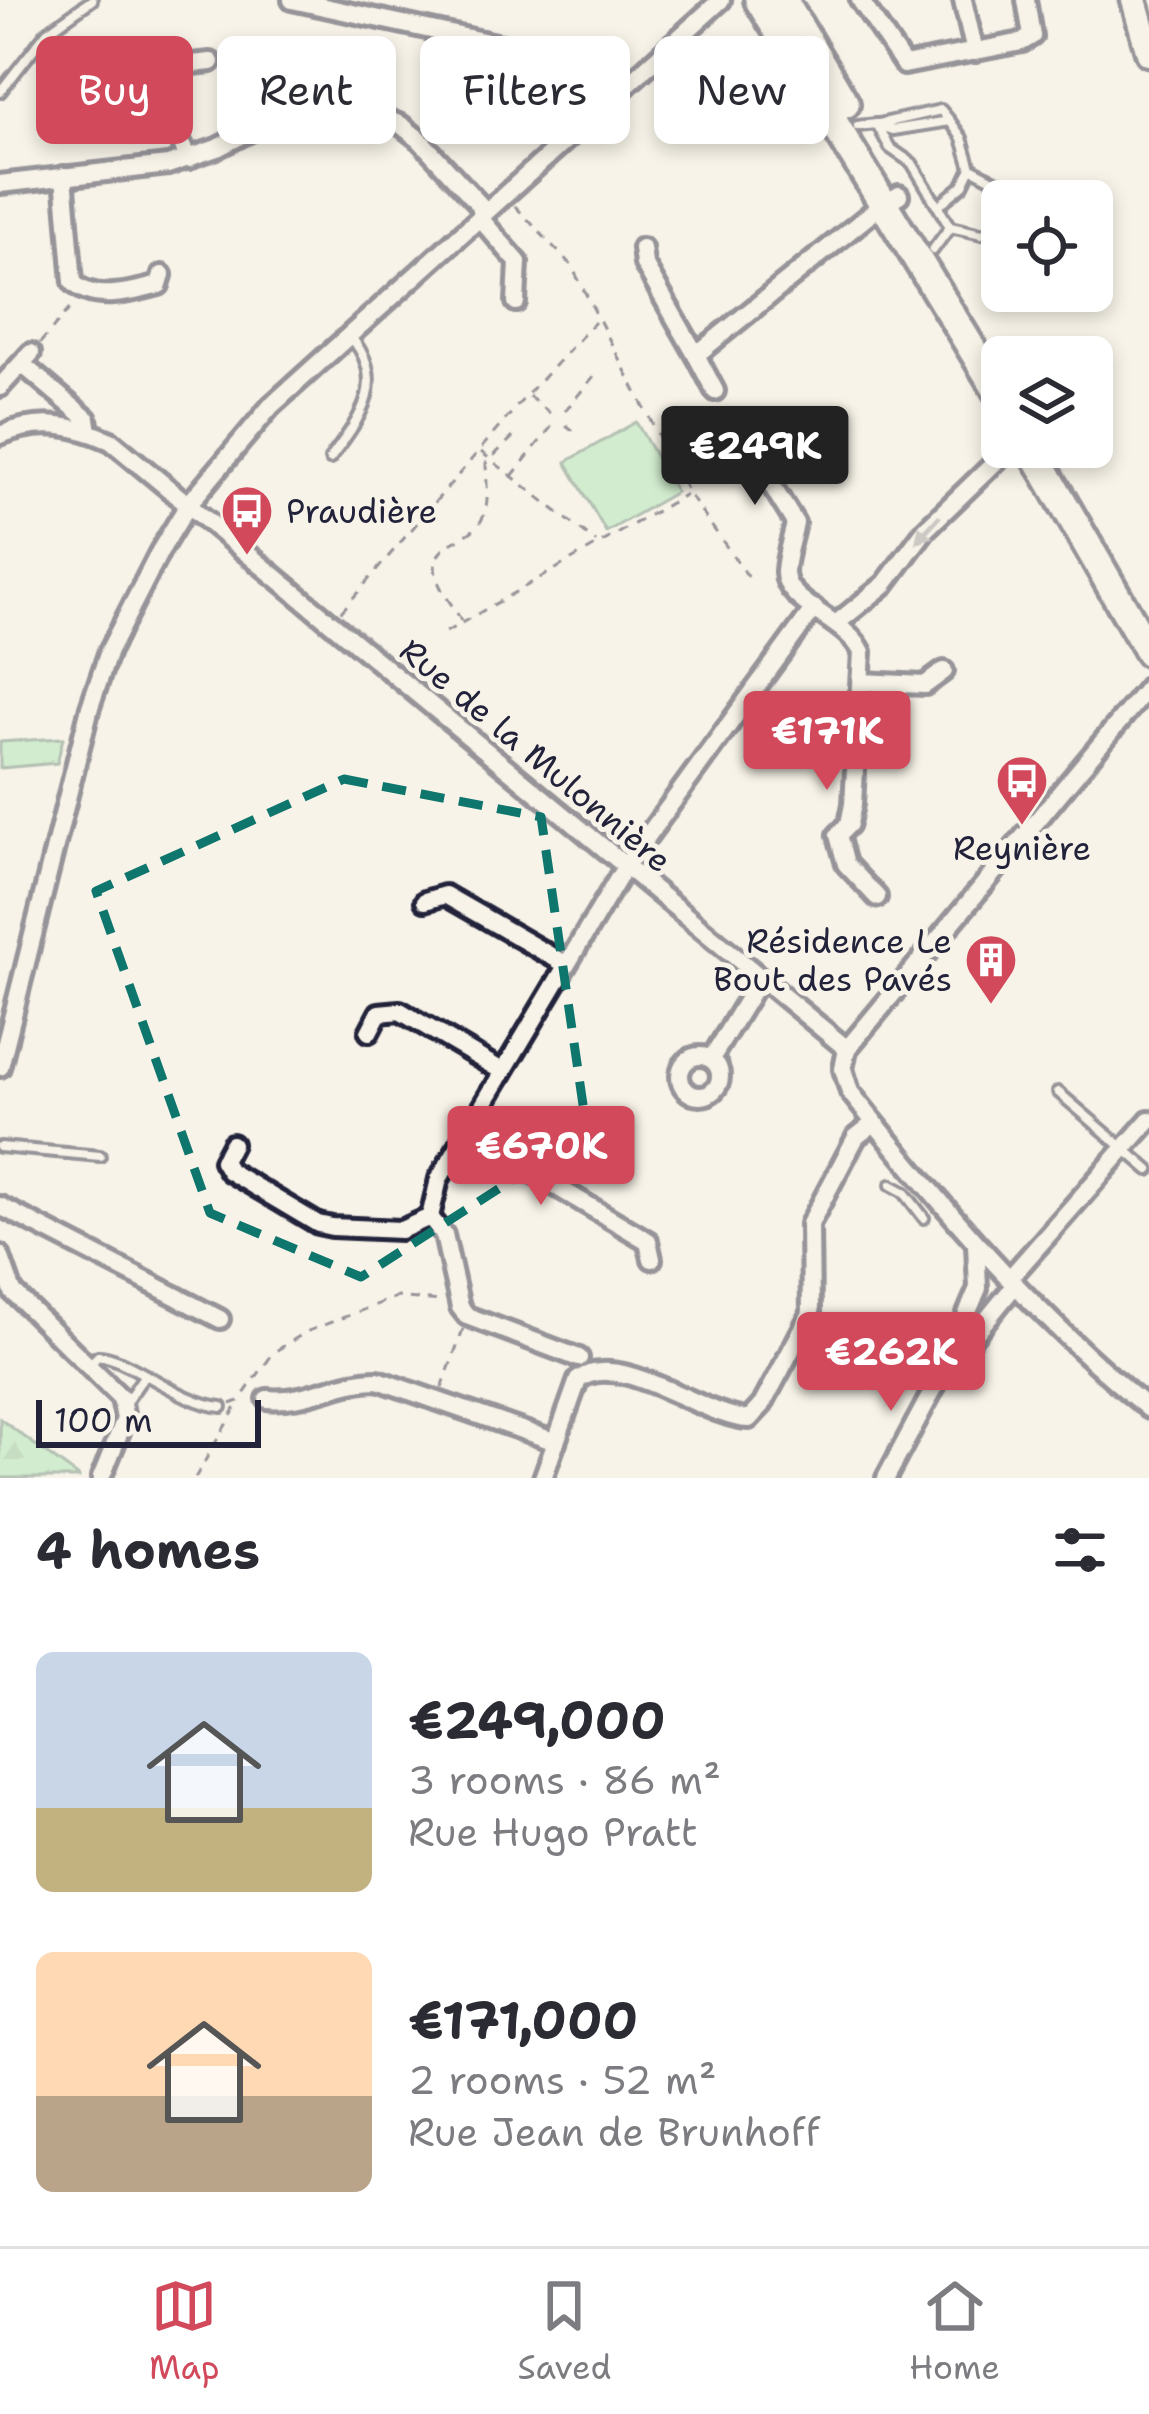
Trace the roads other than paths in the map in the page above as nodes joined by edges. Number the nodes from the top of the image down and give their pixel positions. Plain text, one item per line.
1 (92, 0) edge
2 (292, 0) edge
3 (721, 0) edge
4 (760, 0) edge
5 (783, 0) edge
6 (860, 0) edge
7 (963, 0) edge
8 (1026, 0) edge
9 (1134, 0) edge
10 (701, 6) edge
11 (459, 36) edge
12 (975, 52) junction
13 (1149, 53) edge
14 (211, 62) dead end
15 (630, 82) edge
16 (0, 92) edge
17 (868, 125) junction
18 (560, 144) edge
19 (189, 159) junction
20 (971, 168) junction
21 (64, 176) junction
22 (994, 180) edge
23 (0, 184) edge
24 (893, 199) junction
25 (938, 206) junction
26 (482, 212) junction
27 (981, 234) edge
28 (941, 239) junction
29 (642, 248) dead end
30 (162, 275) dead end
31 (516, 302) dead end
32 (348, 334) junction
33 (986, 336) edge
34 (695, 355) junction
35 (981, 360) edge
36 (0, 387) edge
37 (715, 391) dead end
38 (89, 431) junction
39 (0, 435) edge
40 (754, 439) dead end
41 (330, 459) dead end
42 (989, 468) edge
43 (1043, 468) edge
44 (1058, 468) edge
45 (188, 506) junction
46 (811, 612) junction
47 (843, 620) junction
48 (1149, 621) edge
49 (1149, 652) edge
50 (944, 671) dead end
51 (861, 682) junction
52 (1149, 686) edge
53 (625, 867) junction
54 (877, 897) dead end
55 (425, 901) dead end
56 (565, 964) junction
57 (759, 980) junction
58 (369, 1032) dead end
59 (847, 1049) junction
60 (711, 1059) dead end
61 (0, 1066) edge
62 (502, 1071) junction
63 (1058, 1092) dead end
64 (1149, 1120) edge
65 (874, 1123) junction
66 (466, 1133) junction
67 (232, 1144) dead end
68 (0, 1147) edge
69 (1124, 1149) junction
70 (100, 1156) dead end
71 (1149, 1170) edge
72 (891, 1185) dead end
73 (0, 1206) edge
74 (430, 1217) junction
75 (924, 1218) dead end
76 (976, 1243) junction
77 (0, 1255) edge
78 (652, 1259) dead end
79 (1012, 1282) junction
80 (220, 1319) dead end
81 (89, 1365) junction
82 (584, 1365) junction
83 (941, 1375) junction
84 (144, 1376) junction
85 (267, 1399) dead end
86 (124, 1406) junction
87 (222, 1407) road end
88 (1149, 1409) edge
89 (556, 1442) junction
90 (101, 1478) edge
91 (543, 1478) edge
92 (886, 1478) edge

1 - 16 lane
2 - 11 street
3 - 10 street
4 - 24 main road
5 - 17 main road
6 - 12 street
7 - 12 street
8 - 12 street
9 - 13 street
10 - 15 street
14 - 19 street
17 - 20 lane
17 - 24 main road
17 - 25 lane
18 - 26 street
19 - 21 street
19 - 26 street
20 - 22 lane
20 - 25 lane
21 - 23 street
21 - 30 street
24 - 28 main road
24 - 34 street
24 - 35 main road
25 - 28 lane
26 - 31 street
26 - 32 street
27 - 28 lane
28 - 33 main road
29 - 34 street
32 - 41 lane
32 - 45 street
34 - 37 street
36 - 38 street
38 - 39 street
38 - 45 street, Rue de la Mulonnière
40 - 46 street
42 -> 47 street
43 - 49 main road
44 - 48 main road
45 - 53 street, Rue de la Mulonnière
45 - 61 street
46 - 47 street
46 - 53 street
47 - 51 street
50 - 51 street
51 - 54 street
52 - 59 street
53 - 56 street
53 - 57 street, Rue de la Mulonnière
55 - 56 street
56 - 62 street
57 - 59 street, Rue de la Mulonnière
57 - 60 street
58 - 62 street
59 - 65 street
62 - 66 street
63 - 69 lane
64 - 69 street
65 - 76 street
65 - 82 street
66 - 74 street
66 - 78 street
67 - 74 street
68 - 70 lane
69 - 71 lane
69 - 79 street
72 - 75 lane
73 - 80 street
74 - 82 street
76 - 79 street
76 - 83 street
77 - 81 street
79 - 83 street
79 - 88 street
81 - 84 lane
81 - 86 street
82 - 89 street
83 - 92 street
84 - 86 lane
84 - 87 lane
85 - 89 street
86 - 90 street
89 - 91 street

